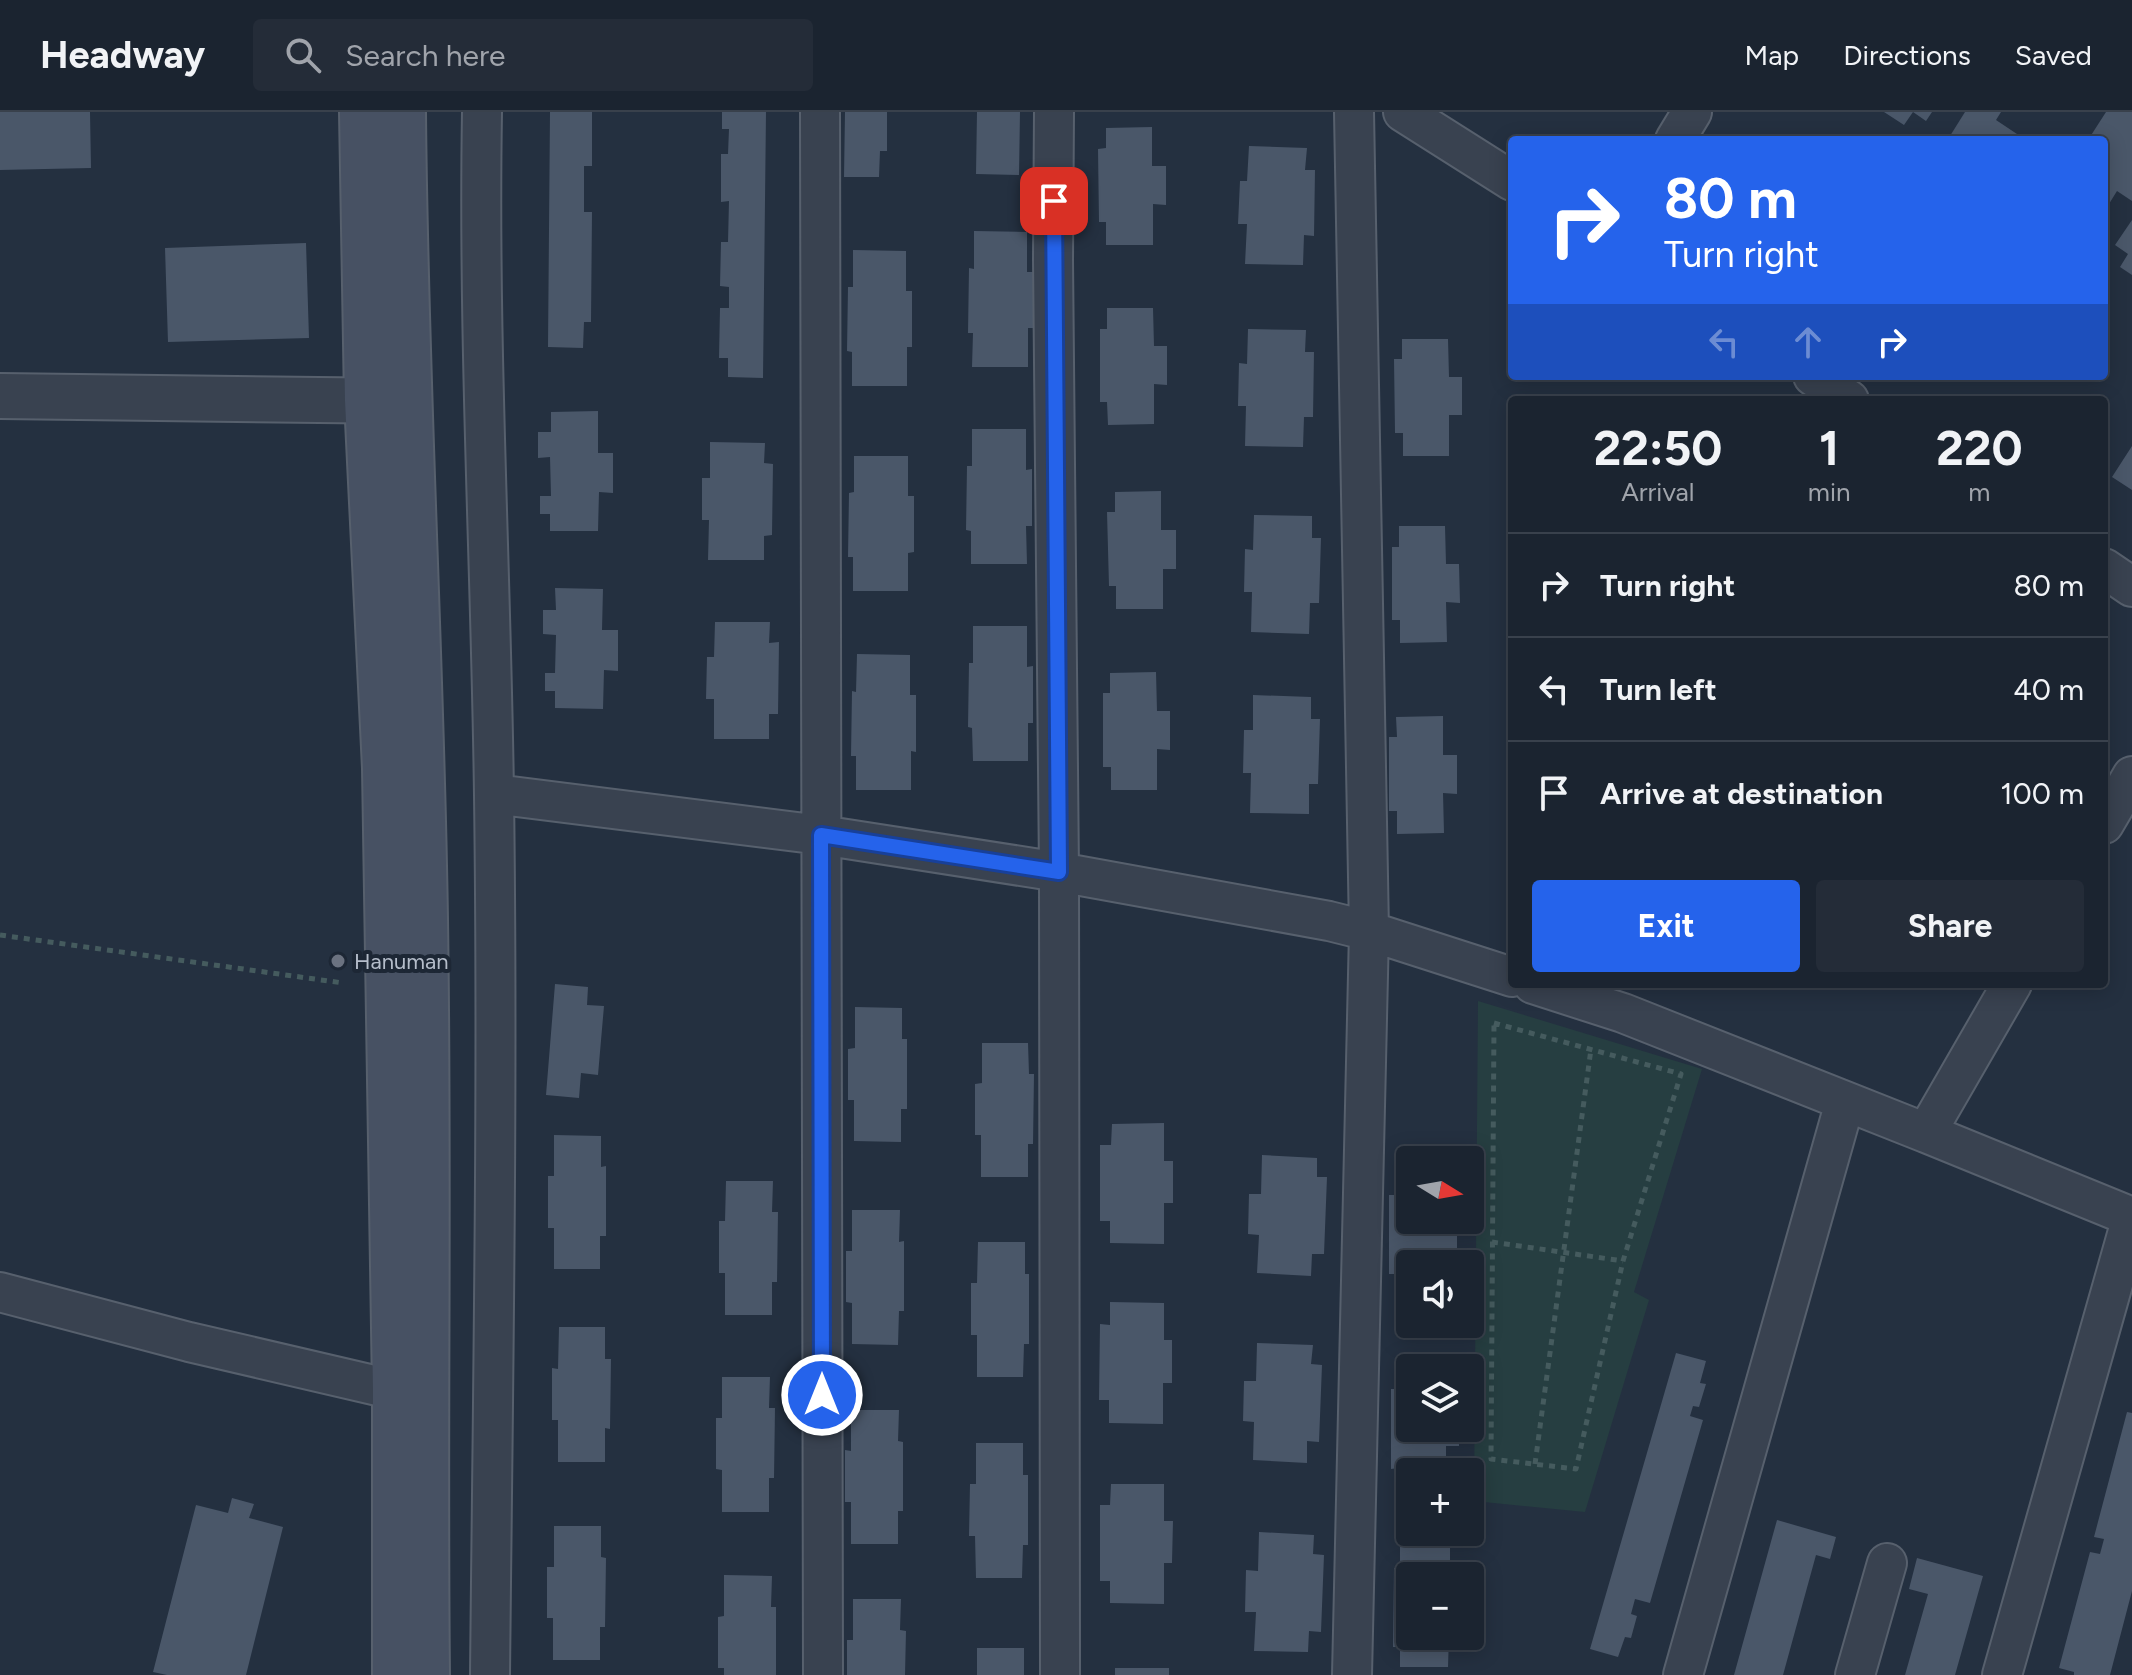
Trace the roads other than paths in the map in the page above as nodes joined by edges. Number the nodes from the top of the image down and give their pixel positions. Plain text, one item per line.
1 (362, 112) edge
2 (403, 112) edge
3 (482, 112) edge
4 (820, 112) edge
5 (1054, 112) edge
6 (1354, 112) edge
7 (1403, 112) edge
8 (1692, 112) edge
9 (1677, 136) edge
10 (1508, 178) edge
11 (1819, 380) edge
12 (0, 396) edge
13 (1843, 396) edge
14 (388, 401) junction
15 (2108, 571) edge
16 (2132, 587) edge
17 (2132, 776) edge
18 (494, 794) junction
19 (2108, 817) edge
20 (821, 835) junction
21 (1059, 872) junction
22 (1369, 931) junction
23 (1508, 976) edge
24 (1546, 988) edge
25 (2010, 988) edge
26 (1845, 1102) junction
27 (1926, 1133) junction
28 (2132, 1217) edge
29 (0, 1292) edge
30 (395, 1390) junction
31 (1887, 1563) dead end
32 (395, 1675) edge
33 (427, 1675) edge
34 (490, 1675) edge
35 (823, 1675) edge
36 (1060, 1675) edge
37 (1352, 1675) edge
38 (1683, 1675) edge
39 (1855, 1675) edge
40 (2002, 1675) edge

1 - 14 main road
2 - 14 main road
3 - 18 street
4 - 20 street
5 - 21 street
6 - 22 street
7 - 10 street
8 - 9 street
11 - 13 street
12 - 14 street
14 - 30 main road
14 - 33 main road
15 - 16 street
17 - 19 street
18 - 20 street
18 - 34 street
20 - 21 street
20 - 35 street
21 - 22 street
21 - 36 street
22 - 23 street
22 - 37 street
24 - 26 street
25 - 27 street
26 - 27 street
26 - 38 street
27 - 28 street
28 - 40 street
29 - 30 street
30 - 32 main road
31 - 39 street

